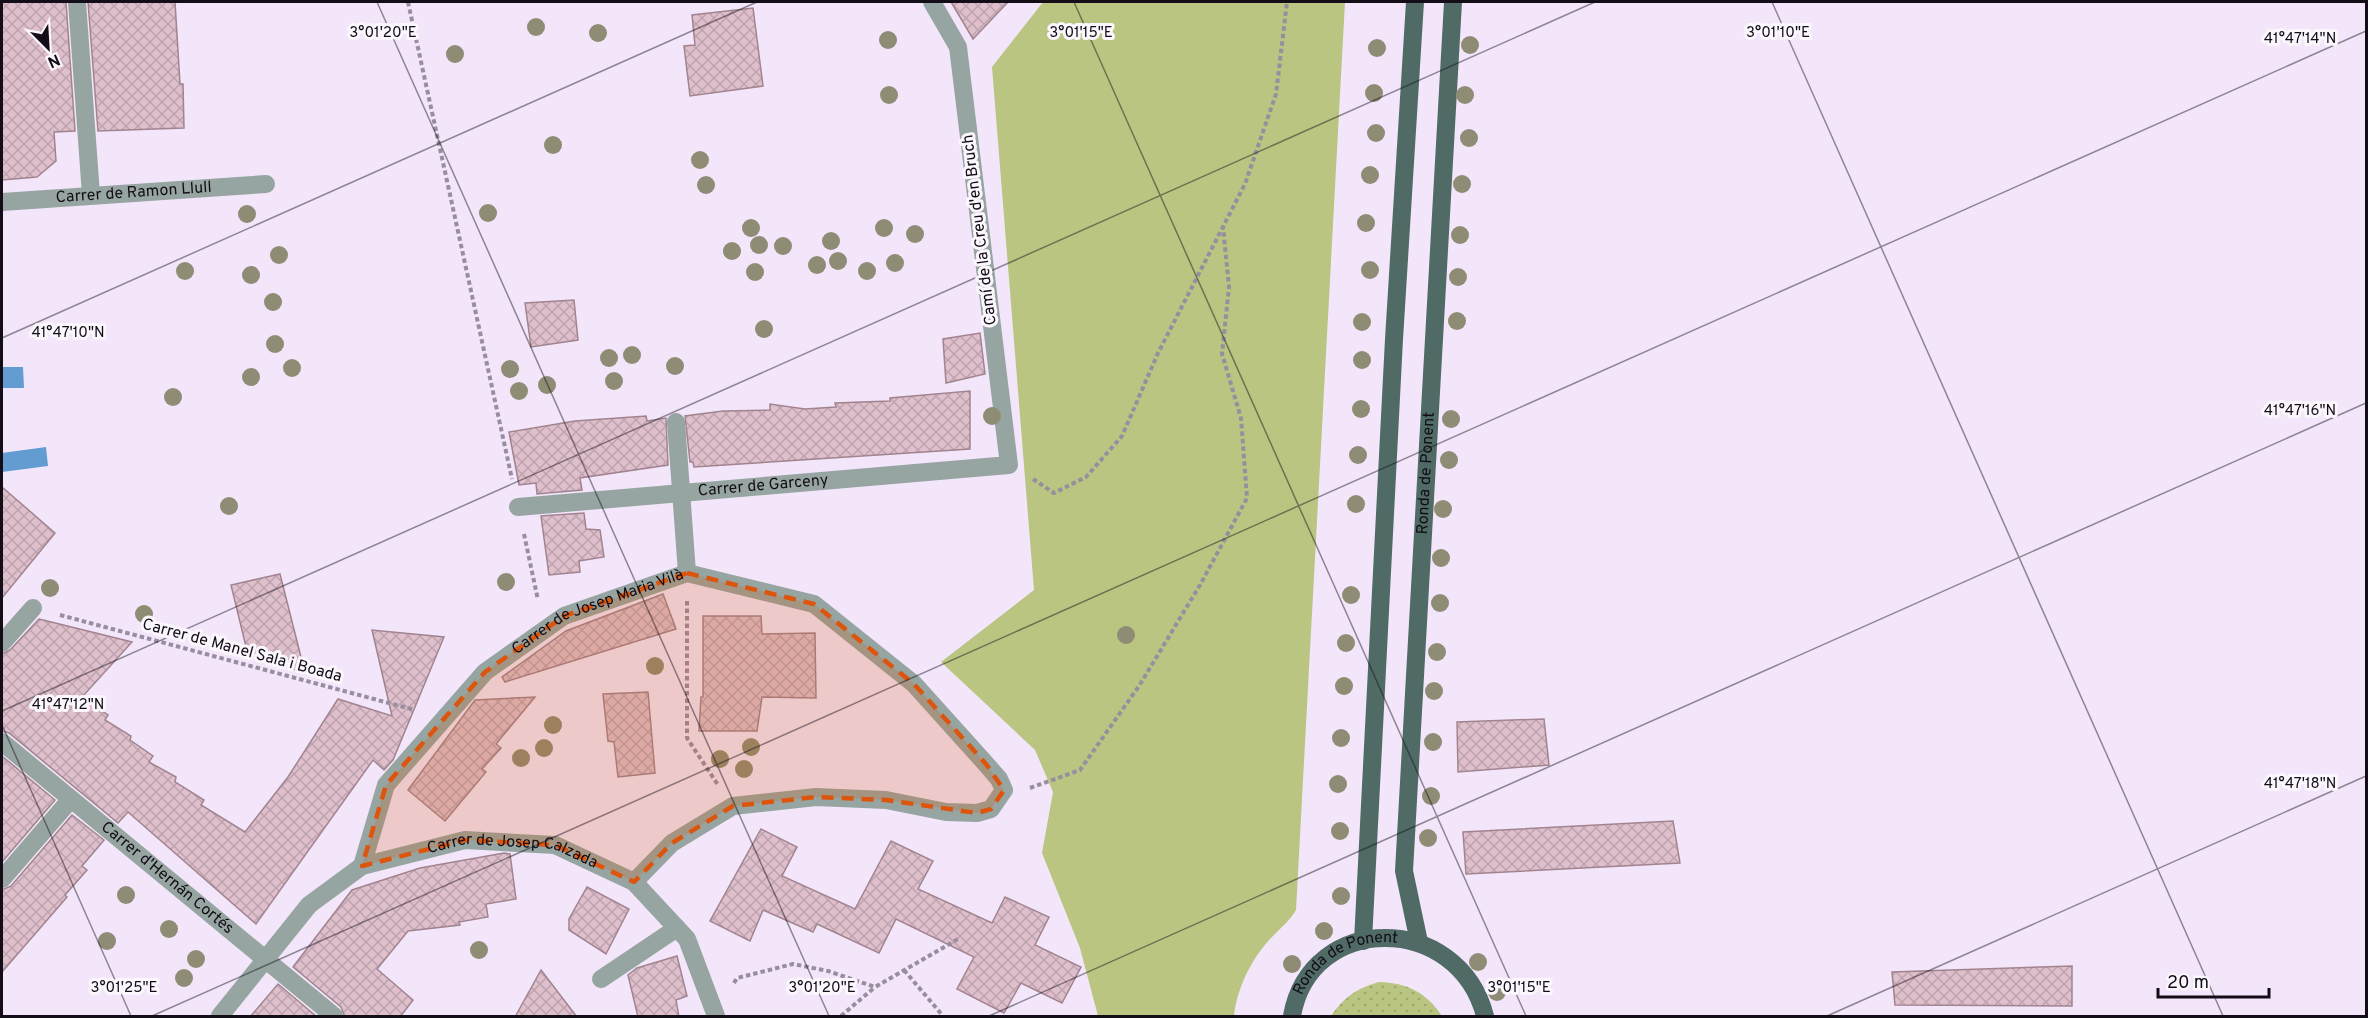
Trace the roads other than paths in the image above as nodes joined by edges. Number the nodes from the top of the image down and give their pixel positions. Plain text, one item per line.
1 (76, 2) edge
2 (932, 2) edge
3 (1415, 2) edge
4 (1453, 2) edge
5 (266, 184) dead end
6 (91, 195) junction
7 (2, 202) edge
8 (676, 422) dead end
9 (1009, 465) joint
10 (681, 491) junction
11 (518, 507) road end
12 (687, 573) junction
13 (33, 608) road end
14 (2, 644) edge
15 (2, 742) edge
16 (70, 799) junction
17 (362, 866) junction
18 (2, 879) edge
19 (634, 882) junction
20 (677, 928) junction
21 (1363, 941) junction
22 (1419, 942) junction
23 (266, 960) junction
24 (601, 979) dead end
25 (716, 1014) edge
26 (220, 1017) edge
27 (333, 1017) edge
28 (1292, 1017) edge
29 (1485, 1017) edge

1 - 6 street
2 - 9 street, Camí de la Creu d'en Bruch
3 - 21 main road
4 - 22 main road, Ronda de Ponent
5 - 6 street, Carrer de Ramon Llull
6 - 7 street, Carrer de Ramon Llull
8 - 10 street
9 - 10 street, Carrer de Garceny
10 - 11 street, Carrer de Garceny
10 - 12 street
12 - 17 street, Carrer de Josep Maria Vilà
12 - 19 street, Carrer de Josep Maria Vilà
13 - 14 street
15 - 16 street, Carrer d'Hernán Cortés
16 - 18 street
16 - 23 street, Carrer d'Hernán Cortés
17 - 19 street, Carrer de Josep Calzada
17 - 23 street, Carrer de Josep Calzada
19 - 20 street, Carrer de Josep Calzada
20 - 24 street
20 - 25 street, Carrer de Josep Calzada
21 - 22 main road, Ronda de Ponent
21 - 28 main road, Ronda de Ponent
22 - 29 main road, Ronda de Ponent
23 - 26 street, Carrer de Josep Calzada
23 - 27 street, Carrer d'Hernán Cortés

